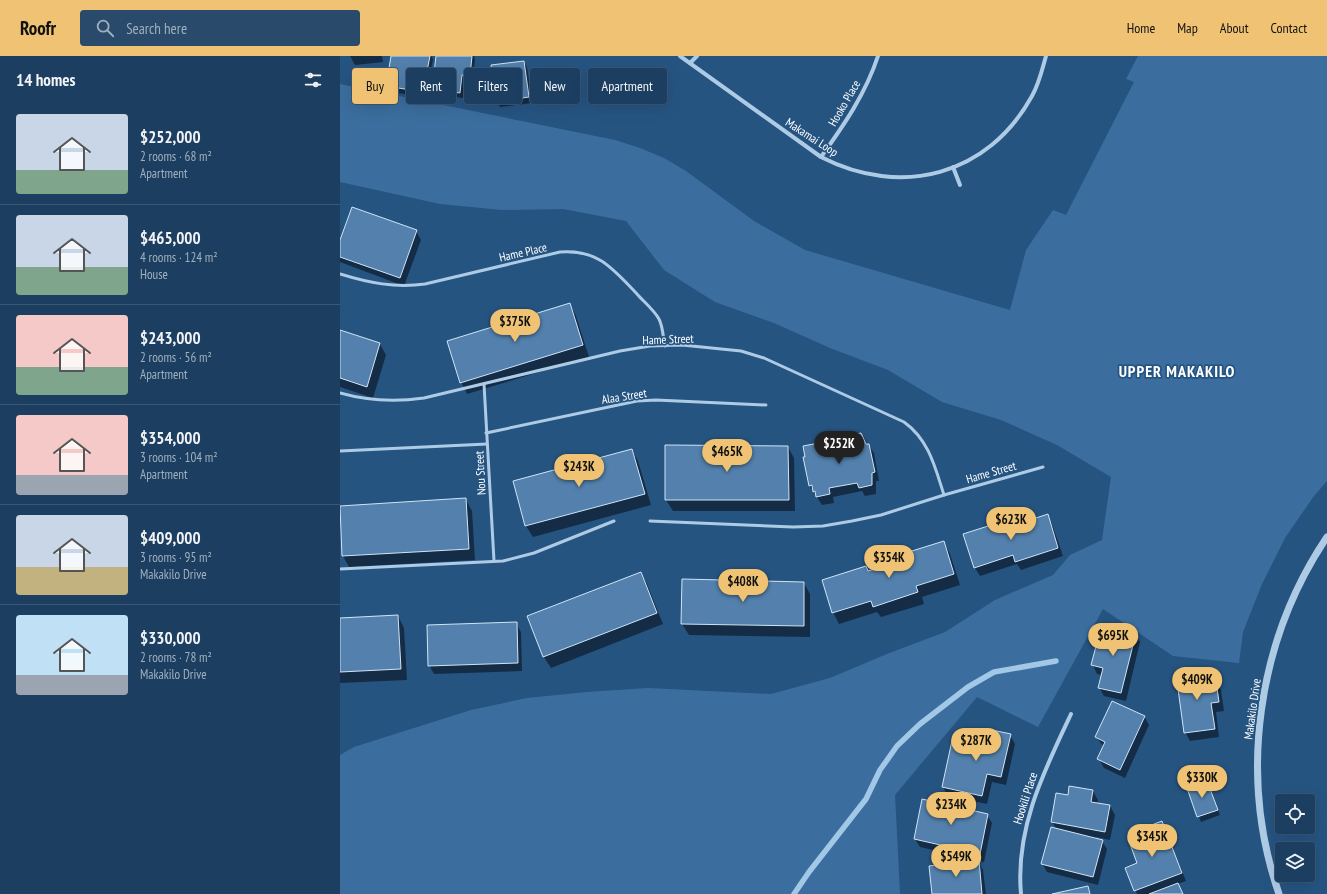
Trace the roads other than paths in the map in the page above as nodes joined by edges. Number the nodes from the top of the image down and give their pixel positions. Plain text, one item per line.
1 (680, 56) edge
2 (697, 56) edge
3 (878, 56) edge
4 (1046, 56) edge
5 (690, 63) junction
6 (821, 157) junction
7 (953, 167) junction
8 (960, 185) dead end
9 (340, 274) edge
10 (665, 346) junction
11 (484, 384) junction
12 (340, 393) edge
13 (766, 405) dead end
14 (486, 433) junction
15 (487, 444) junction
16 (340, 451) edge
17 (1043, 466) dead end
18 (944, 494) junction
19 (614, 521) dead end
20 (650, 521) dead end
21 (1327, 538) edge
22 (494, 561) junction
23 (340, 569) edge
24 (1071, 714) dead end
25 (1021, 894) edge
26 (1279, 894) edge

1 - 5 street, Makamai Loop
2 - 5 street
3 - 6 street, Hooko Place
4 - 7 street, Makamai Loop
5 - 6 street, Makamai Loop
6 - 7 street, Makamai Loop
7 - 8 street
9 - 10 lane, Hame Place
10 - 11 lane, Hame Street
10 - 18 lane, Hame Street
11 - 12 lane, Hame Street
11 - 14 lane, Nou Street
13 - 14 lane, Alaa Street
14 - 15 lane, Nou Street
15 - 16 lane
15 - 22 lane, Nou Street
17 - 18 lane, Hame Street
18 - 20 lane, Hame Street
19 - 22 lane
21 - 26 street, Makakilo Drive
22 - 23 lane
24 - 25 street, Hookili Place

